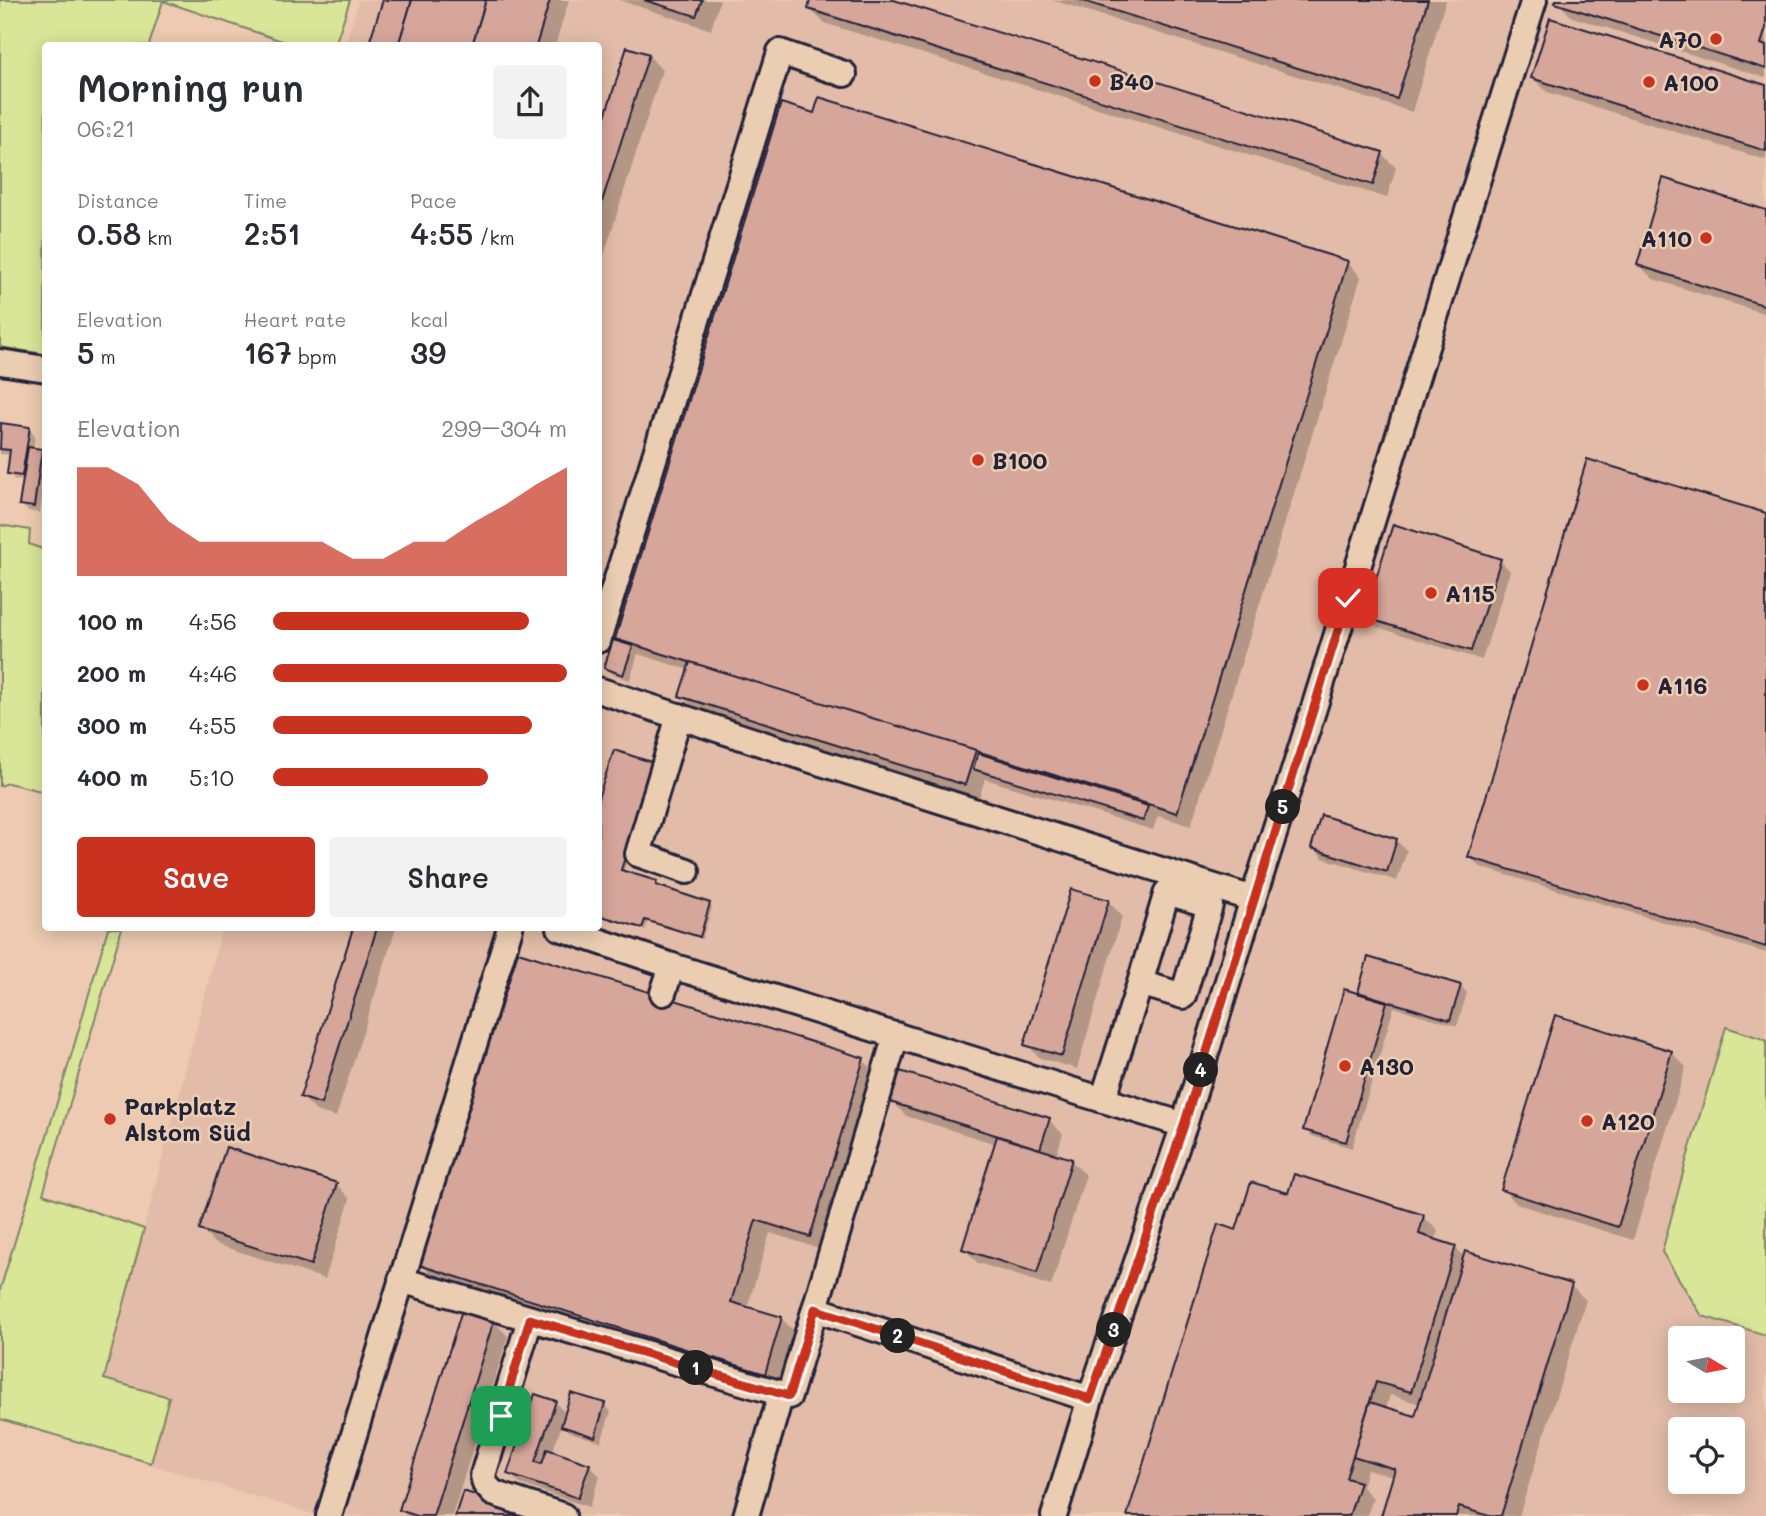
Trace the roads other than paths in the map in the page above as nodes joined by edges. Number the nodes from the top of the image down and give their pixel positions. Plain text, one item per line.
1 (1534, 0) edge
2 (844, 74) dead end
3 (0, 362) edge
4 (42, 368) edge
5 (602, 627) edge
6 (602, 691) edge
7 (679, 716) junction
8 (687, 871) dead end
9 (1253, 899) junction
10 (509, 931) edge
11 (569, 931) edge
12 (672, 966) junction
13 (1140, 983) dead end
14 (663, 993) dead end
15 (896, 1035) junction
16 (1103, 1100) junction
17 (1184, 1125) junction
18 (401, 1280) junction
19 (815, 1309) junction
20 (530, 1319) junction
21 (781, 1394) junction
22 (1090, 1399) junction
23 (329, 1516) edge
24 (563, 1516) edge
25 (746, 1516) edge
26 (1054, 1516) edge

1 - 9 street
2 - 5 street
3 - 4 street
6 - 7 street
7 - 8 street
7 - 9 street
9 - 17 street
10 - 18 street
11 - 12 street
12 - 14 street
12 - 15 street
13 - 16 street
15 - 16 street
15 - 19 street
16 - 17 street
17 - 22 street
18 - 20 street
18 - 23 street
19 - 21 street
19 - 22 street
20 - 21 street
20 - 24 street
21 - 25 street
22 - 26 street

